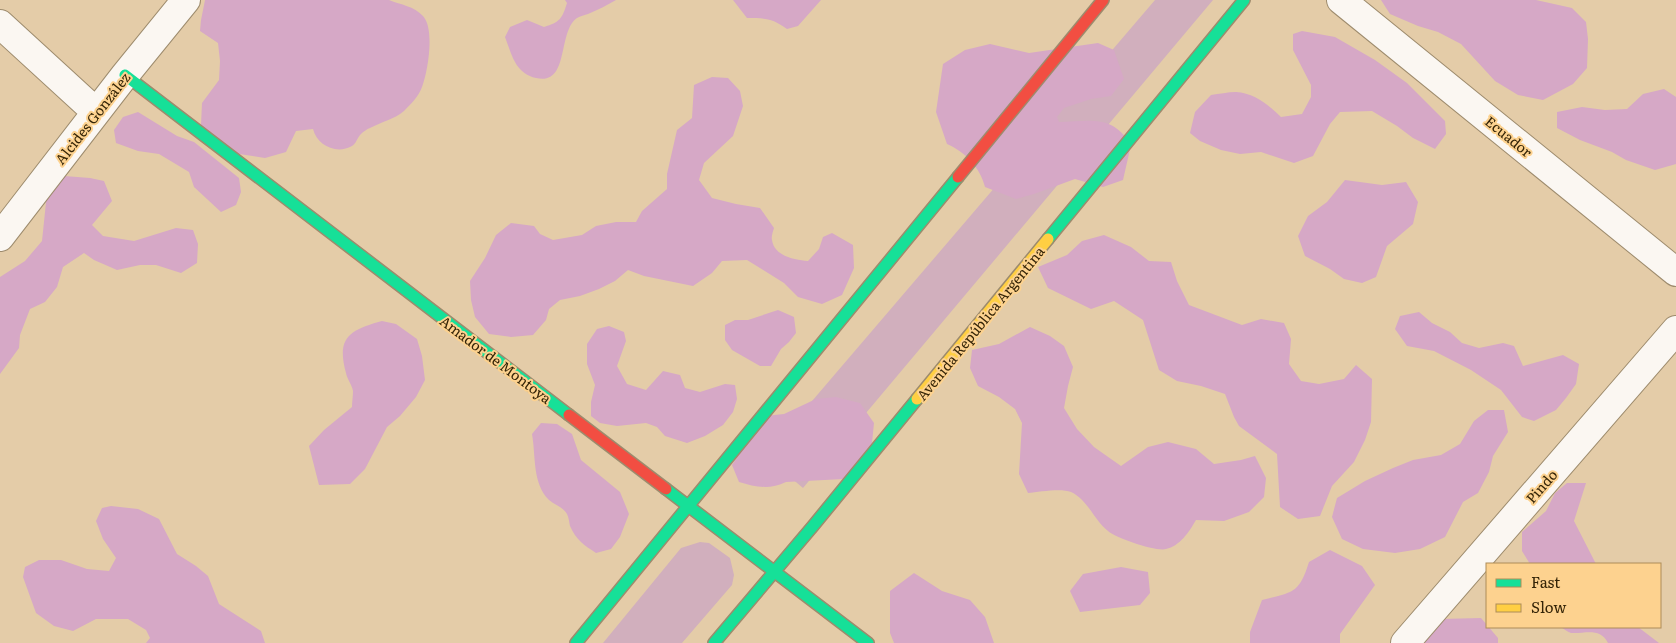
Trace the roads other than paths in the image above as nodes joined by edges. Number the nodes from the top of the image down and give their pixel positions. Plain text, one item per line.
1 (186, 0) edge
2 (1102, 0) edge
3 (1244, 0) edge
4 (1341, 0) edge
5 (0, 24) edge
6 (125, 75) junction
7 (96, 112) junction
8 (0, 237) edge
9 (1676, 272) edge
10 (1676, 330) edge
11 (688, 506) junction
12 (775, 572) junction
13 (576, 643) edge
14 (714, 643) edge
15 (868, 643) edge
16 (1405, 643) edge

1 - 6 street, Alcides González
2 - 11 main road
3 - 12 main road, Avenida República Argentina
4 - 9 street, Ecuador
5 - 7 street
6 - 7 street, Alcides González
6 - 11 main road, Amador de Montoya
7 - 8 street, Alcides González
10 - 16 street, Pindo
11 - 12 main road, Amador de Montoya
11 - 13 main road
12 - 14 main road, Avenida República Argentina
12 - 15 main road, Amador de Montoya

